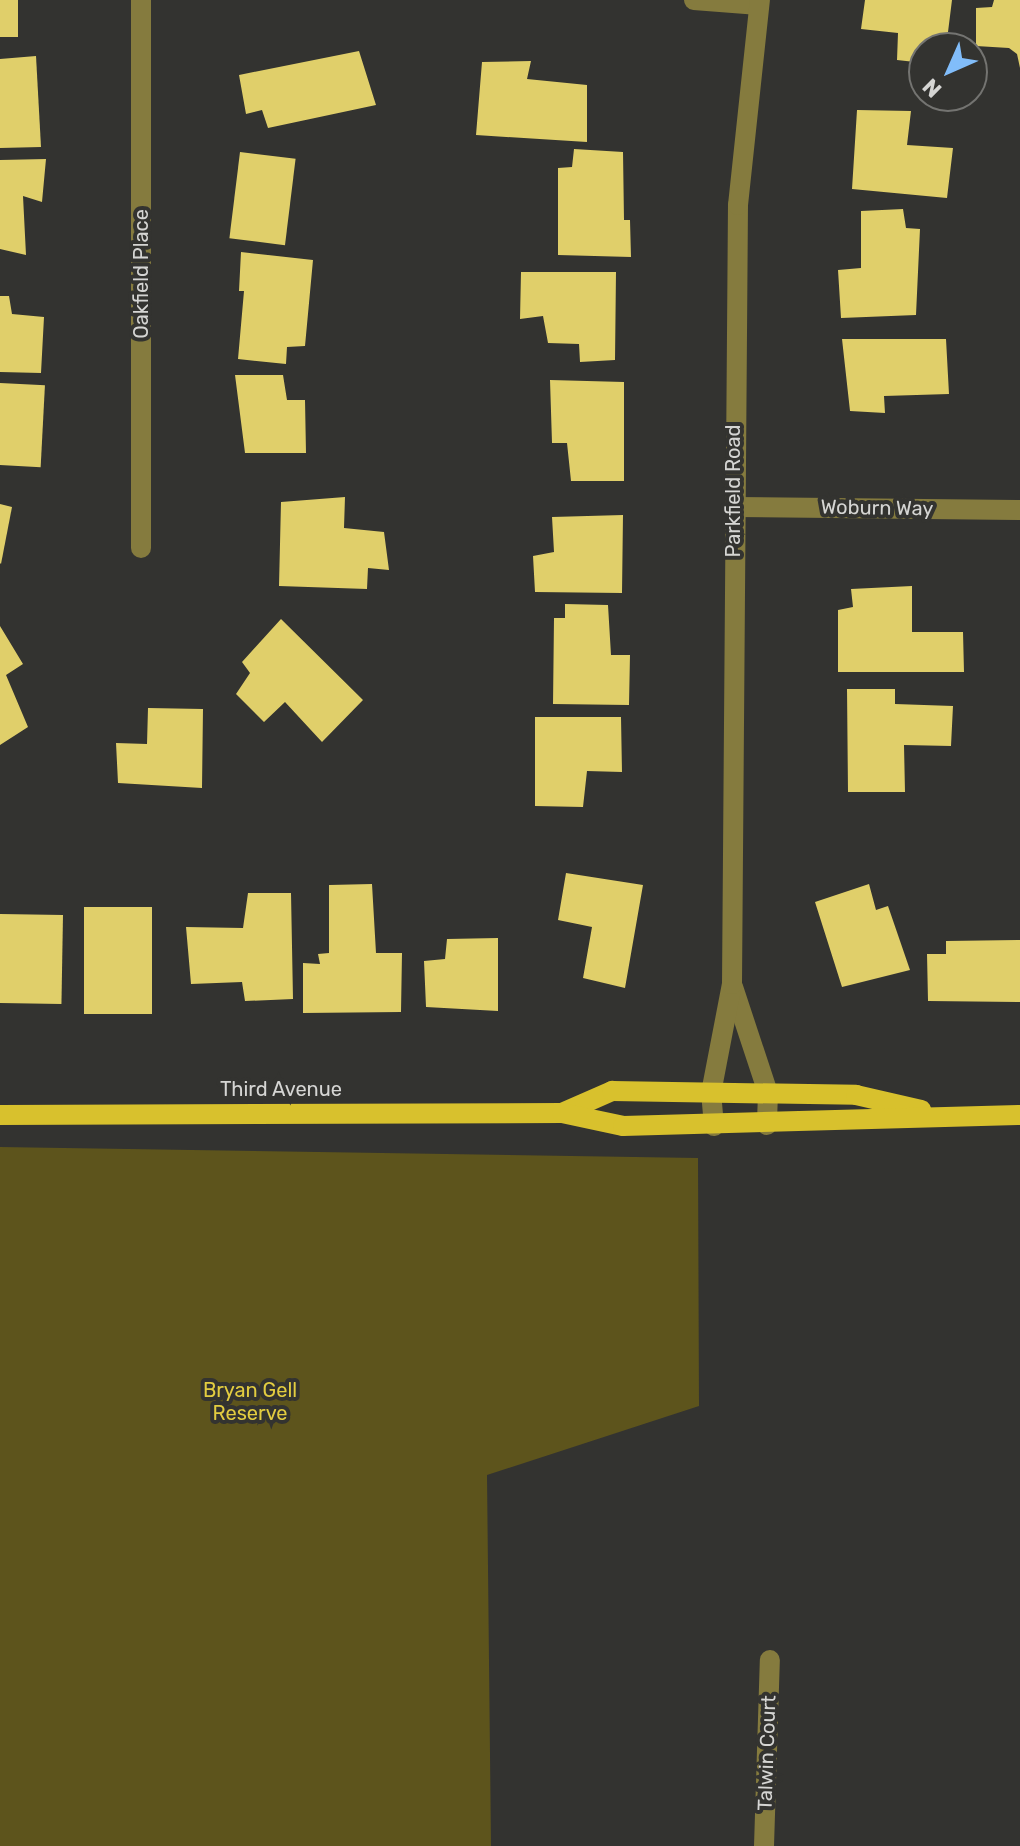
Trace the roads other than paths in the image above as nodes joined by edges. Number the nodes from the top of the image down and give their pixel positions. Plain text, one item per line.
1 (141, 0) edge
2 (694, 0) edge
3 (760, 2) edge
4 (735, 507) junction
5 (1020, 510) edge
6 (141, 548) dead end
7 (732, 984) junction
8 (711, 1093) junction
9 (768, 1093) junction
10 (562, 1113) junction
11 (0, 1115) edge
12 (941, 1115) junction
13 (1020, 1115) edge
14 (767, 1125) junction
15 (714, 1126) junction
16 (770, 1660) dead end
17 (764, 1846) edge

1 - 6 street, Oakfield Place
2 - 3 street
3 - 4 street, Parkfield Road
4 - 5 street, Woburn Way
4 - 7 street, Parkfield Road
7 - 8 street, Parkfield Road
7 - 9 street, Parkfield Road
8 - 9 main road, Third Avenue
8 - 10 main road, Third Avenue
8 - 15 street, Parkfield Road
9 - 12 main road, Third Avenue
9 - 14 street, Parkfield Road
10 - 11 main road, Third Avenue
10 - 15 main road, Third Avenue
12 - 13 main road, Third Avenue
12 - 14 main road, Third Avenue
14 - 15 main road, Third Avenue
16 - 17 street, Talwin Court

